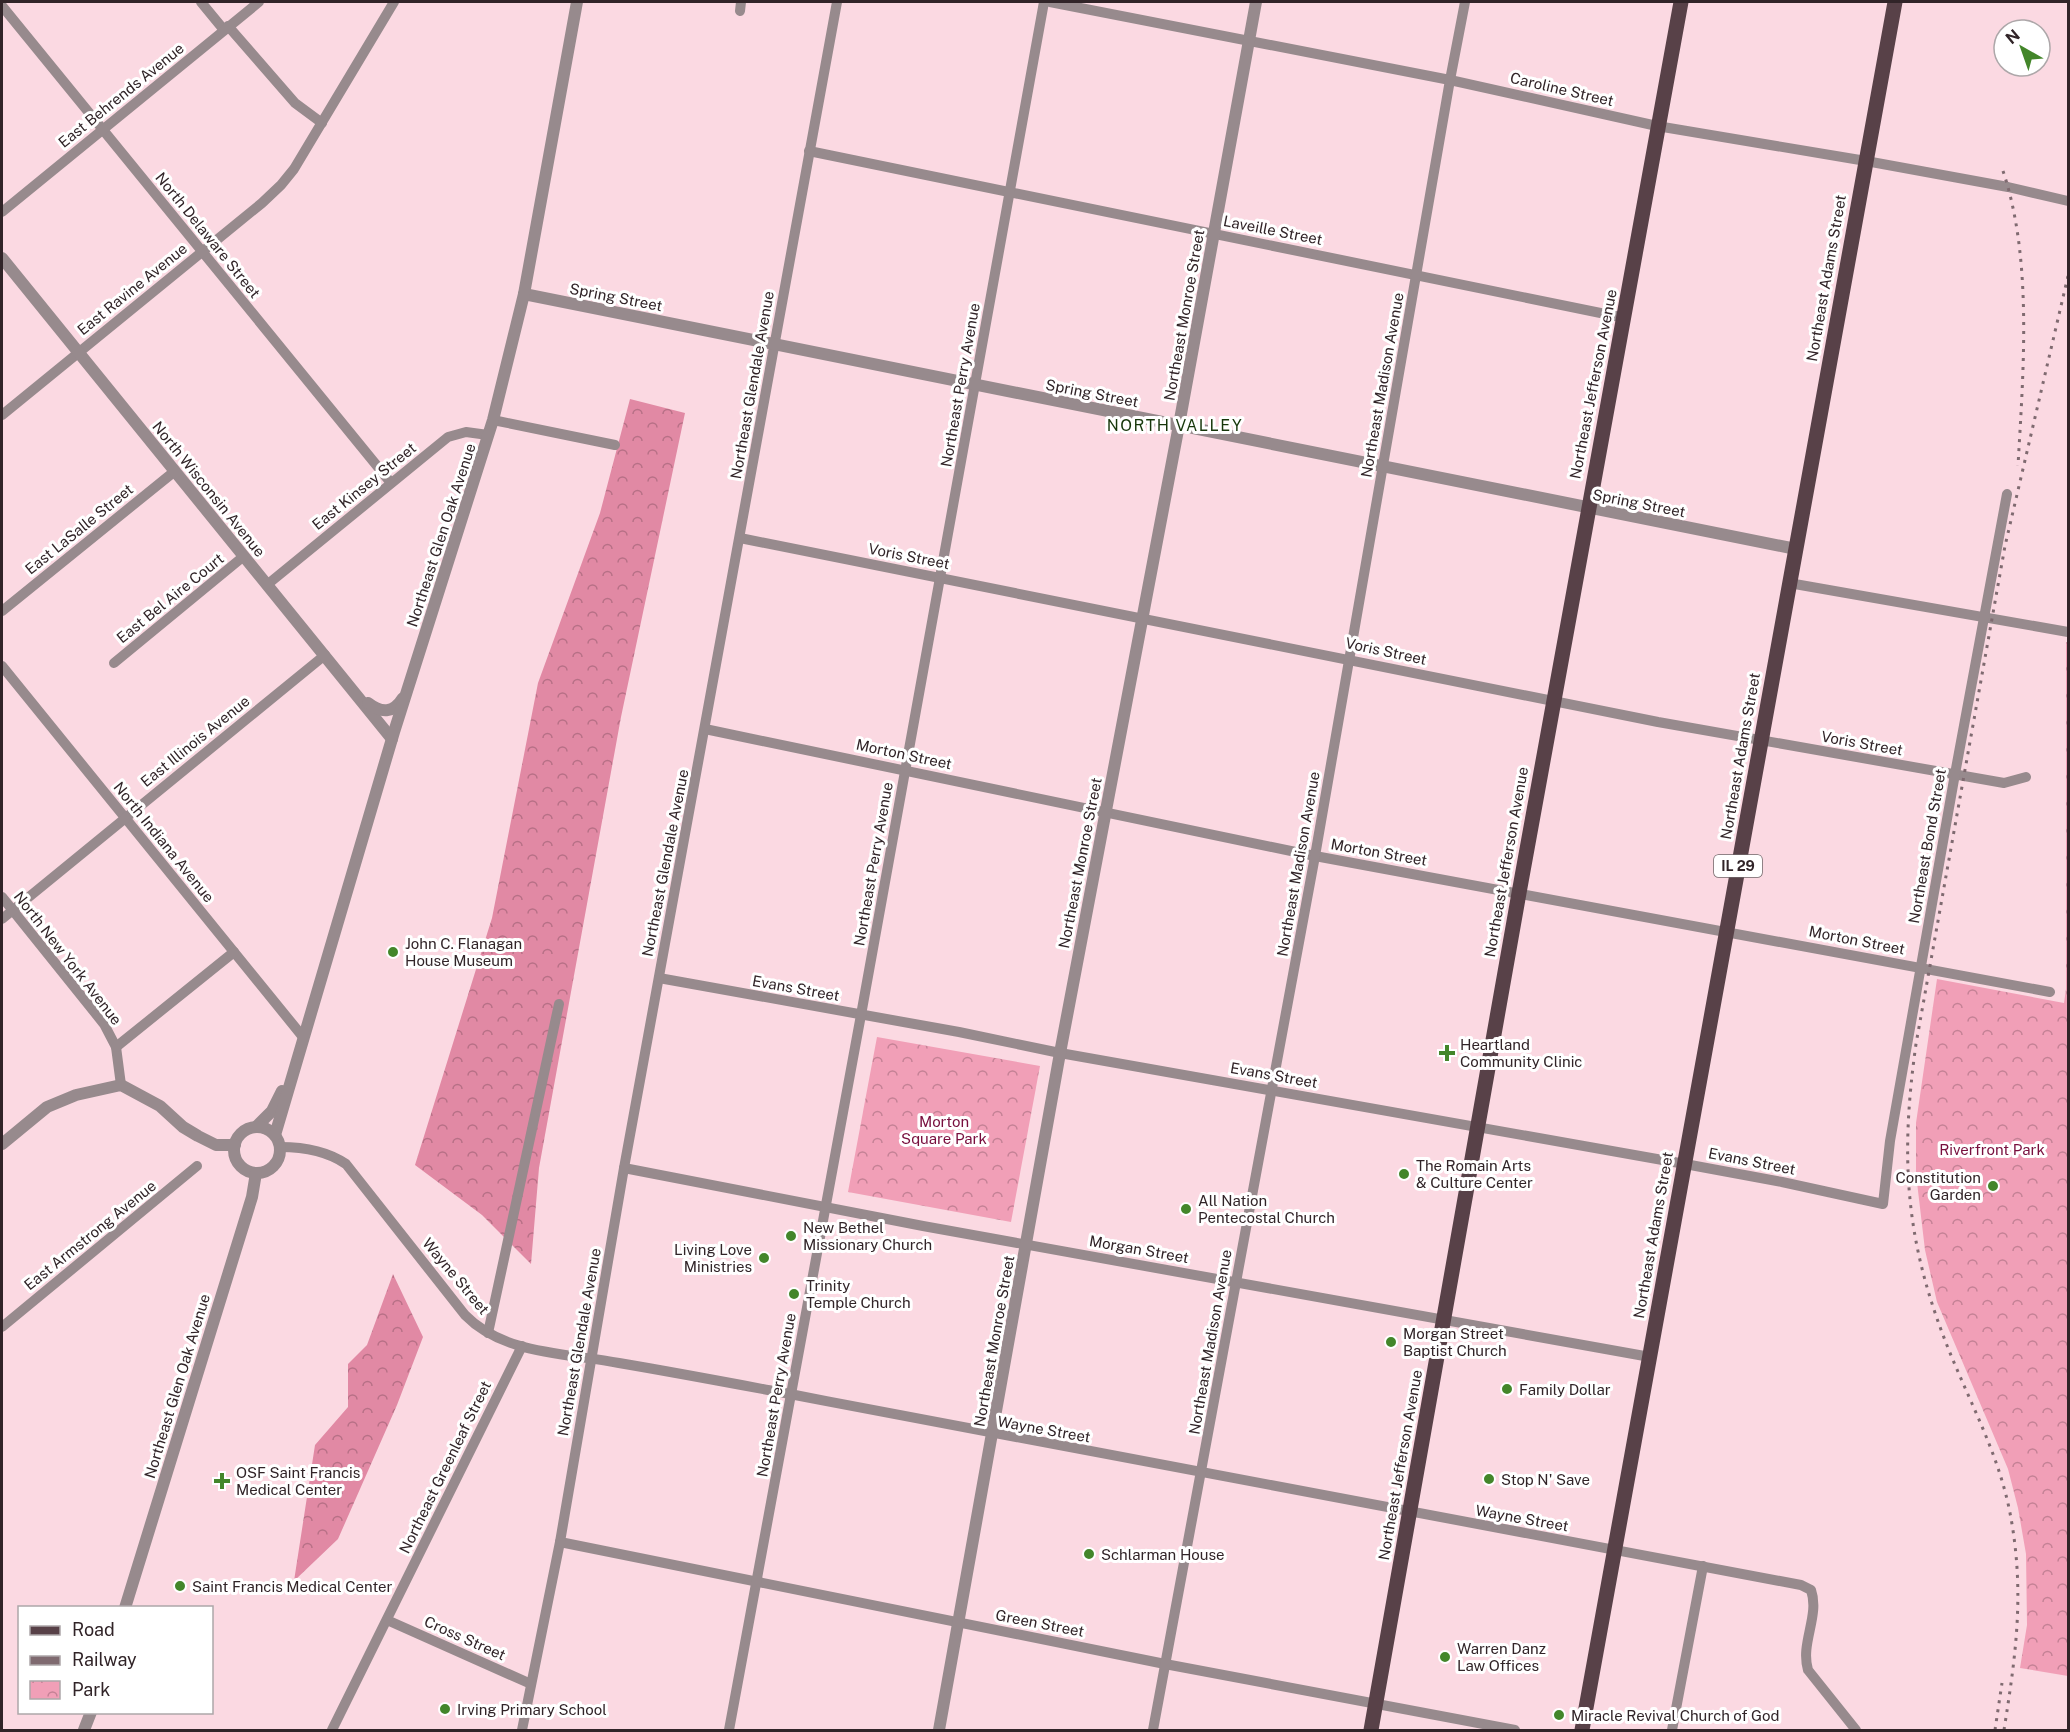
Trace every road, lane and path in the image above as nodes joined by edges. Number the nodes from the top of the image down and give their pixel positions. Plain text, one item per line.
1 (201, 2) edge
2 (259, 2) edge
3 (394, 2) edge
4 (576, 2) edge
5 (837, 2) edge
6 (1044, 2) edge
7 (1050, 2) edge
8 (1256, 2) edge
9 (1465, 2) edge
10 (1681, 2) edge
11 (1895, 2) edge
12 (2, 6) edge
13 (226, 28) junction
14 (1249, 40) junction
15 (1450, 80) junction
16 (322, 123) junction
17 (1657, 126) junction
18 (103, 129) junction
19 (809, 151) junction
20 (1866, 161) junction
21 (1011, 192) junction
22 (2068, 201) edge
23 (2, 212) edge
24 (1215, 234) junction
25 (202, 251) junction
26 (2, 258) edge
27 (1417, 274) junction
28 (524, 294) junction
29 (1625, 318) junction
30 (774, 344) junction
31 (78, 352) junction
32 (975, 385) junction
33 (2, 415) edge
34 (493, 420) junction
35 (1179, 425) junction
36 (489, 435) junction
37 (615, 445) dead end
38 (1383, 466) junction
39 (174, 471) junction
40 (391, 483) junction
41 (2007, 494) dead end
42 (1588, 508) junction
43 (740, 538) junction
44 (1796, 549) junction
45 (244, 556) junction
46 (941, 577) junction
47 (1789, 583) junction
48 (268, 584) junction
49 (2, 611) edge
50 (1984, 618) junction
51 (1142, 619) junction
52 (2068, 632) edge
53 (325, 655) junction
54 (1350, 659) junction
55 (114, 663) dead end
56 (2, 666) edge
57 (348, 684) junction
58 (408, 686) junction
59 (1554, 700) junction
60 (705, 729) junction
61 (392, 739) junction
62 (1761, 741) junction
63 (905, 770) junction
64 (1955, 774) junction
65 (2026, 777) dead end
66 (1105, 813) junction
67 (125, 818) junction
68 (1315, 856) junction
69 (1519, 893) junction
70 (2, 897) edge
71 (12, 910) junction
72 (2, 919) edge
73 (1727, 931) junction
74 (234, 952) junction
75 (1921, 968) junction
76 (659, 978) junction
77 (2050, 992) dead end
78 (559, 1004) dead end
79 (861, 1015) junction
80 (303, 1037) junction
81 (116, 1047) junction
82 (1060, 1053) junction
83 (293, 1068) junction
84 (121, 1085) junction
85 (1271, 1089) junction
86 (256, 1127) junction
87 (1477, 1127) junction
88 (277, 1141) junction
89 (2, 1144) edge
90 (235, 1145) junction
91 (1685, 1164) junction
92 (197, 1166) dead end
93 (624, 1168) junction
94 (256, 1173) junction
95 (1883, 1204) joint
96 (825, 1208) junction
97 (1025, 1245) junction
98 (1236, 1282) junction
99 (1444, 1318) junction
100 (2, 1327) edge
101 (488, 1333) junction
102 (522, 1346) junction
103 (1650, 1357) junction
104 (591, 1358) junction
105 (792, 1395) junction
106 (993, 1435) junction
107 (1201, 1473) junction
108 (1411, 1513) junction
109 (560, 1542) junction
110 (1615, 1550) junction
111 (1703, 1566) junction
112 (756, 1582) junction
113 (126, 1606) edge
114 (387, 1620) junction
115 (958, 1622) junction
116 (1165, 1664) junction
117 (531, 1684) junction
118 (1375, 1705) junction
119 (91, 1714) edge
120 (86, 1731) edge
121 (332, 1731) edge
122 (522, 1731) edge
123 (729, 1731) edge
124 (939, 1731) edge
125 (1154, 1731) edge
126 (1371, 1731) edge
127 (1515, 1731) edge
128 (1582, 1731) edge
129 (1672, 1731) edge
130 (1856, 1731) edge

1 - 13 street
2 - 13 street, East Behrends Avenue
3 - 16 street, East Ravine Avenue
4 - 28 street, Northeast Glen Oak Avenue
5 - 19 street, Northeast Glendale Avenue
6 - 21 street, Northeast Perry Avenue
7 - 14 street, Caroline Street
8 - 14 street, Northeast Monroe Street
9 - 15 street, Northeast Madison Avenue
10 - 17 main road, Northeast Jefferson Avenue
11 - 20 main road, Northeast Adams Street / IL 29
12 - 18 street, North Delaware Street
13 - 16 street
13 - 18 street, East Behrends Avenue
14 - 15 street, Caroline Street
14 - 24 street, Northeast Monroe Street
15 - 17 street, Caroline Street
15 - 27 street, Northeast Madison Avenue
16 - 25 street, East Ravine Avenue
17 - 20 street, Caroline Street
17 - 29 main road, Northeast Jefferson Avenue
18 - 23 street, East Behrends Avenue
18 - 25 street, North Delaware Street
19 - 21 street, Laveille Street
19 - 30 street, Northeast Glendale Avenue
20 - 22 street, Caroline Street
20 - 44 main road, Northeast Adams Street / IL 29
21 - 24 street, Laveille Street
21 - 32 street, Northeast Perry Avenue
24 - 27 street, Laveille Street
24 - 35 street, Northeast Monroe Street
25 - 31 street, East Ravine Avenue
25 - 40 street, North Delaware Street
26 - 31 street, North Wisconsin Avenue
27 - 29 street, Laveille Street
27 - 38 street, Northeast Madison Avenue
28 - 30 street, Spring Street
28 - 34 street, Northeast Glen Oak Avenue
29 - 42 main road, Northeast Jefferson Avenue
30 - 32 street, Spring Street
30 - 43 street, Northeast Glendale Avenue
31 - 33 street, East Ravine Avenue
31 - 39 street, North Wisconsin Avenue
32 - 35 street, Spring Street
32 - 46 street, Northeast Perry Avenue
34 - 36 street, Northeast Glen Oak Avenue
34 - 37 street
35 - 38 street, Spring Street
35 - 51 street, Northeast Monroe Street
36 - 40 street, East Kinsey Street
36 - 58 street, Northeast Glen Oak Avenue
38 - 42 street, Spring Street
38 - 54 street, Northeast Madison Avenue
39 - 45 street, North Wisconsin Avenue
39 - 49 street, East LaSalle Street
40 - 48 street, East Kinsey Street
41 - 50 street, Northeast Bond Street
42 - 44 street, Spring Street
42 - 59 main road, Northeast Jefferson Avenue
43 - 46 street, Voris Street
43 - 60 street, Northeast Glendale Avenue
44 - 47 main road, Northeast Adams Street / IL 29
45 - 48 street, North Wisconsin Avenue
45 - 55 street, East Bel Aire Court
46 - 51 street, Voris Street
46 - 63 street, Northeast Perry Avenue
47 - 50 street
47 - 62 main road, Northeast Adams Street / IL 29
48 - 53 street, North Wisconsin Avenue
50 - 52 street
50 - 64 street, Northeast Bond Street
51 - 54 street, Voris Street
51 - 66 street, Northeast Monroe Street
53 - 57 street, North Wisconsin Avenue
53 - 67 street, East Illinois Avenue
54 - 59 street, Voris Street
54 - 68 street, Northeast Madison Avenue
56 - 67 street, North Indiana Avenue
57 - 58 street
57 - 61 street, North Wisconsin Avenue
58 - 61 street, Northeast Glen Oak Avenue
59 - 62 street, Voris Street
59 - 69 main road, Northeast Jefferson Avenue
60 - 63 street, Morton Street
60 - 76 street, Northeast Glendale Avenue
61 - 80 street, Northeast Glen Oak Avenue
62 - 64 street, Voris Street
62 - 73 main road, Northeast Adams Street / IL 29
63 - 66 street, Morton Street
63 - 79 street, Northeast Perry Avenue
64 - 65 street, Voris Street
64 - 75 street, Northeast Bond Street
66 - 68 street, Morton Street
66 - 82 street, Northeast Monroe Street
67 - 71 street, East Illinois Avenue
67 - 74 street, North Indiana Avenue
68 - 69 street, Morton Street
68 - 85 street, Northeast Madison Avenue
69 - 73 street, Morton Street
69 - 87 main road, Northeast Jefferson Avenue
70 - 71 street, North New York Avenue
71 - 72 street, East Illinois Avenue
71 - 81 street, North New York Avenue
73 - 75 street, Morton Street
73 - 91 main road, Northeast Adams Street / IL 29
74 - 80 street, North Indiana Avenue
74 - 81 street
75 - 77 street, Morton Street
75 - 95 street, Northeast Bond Street
76 - 79 street, Evans Street
76 - 93 street, Northeast Glendale Avenue
78 - 101 street
79 - 82 street, Evans Street
79 - 96 street, Northeast Perry Avenue
80 - 83 street, Northeast Glen Oak Avenue
81 - 84 street, North New York Avenue
82 - 85 street, Evans Street
82 - 97 street, Northeast Monroe Street
83 - 86 street, Northeast Glen Oak Avenue
83 - 88 street, Northeast Glen Oak Avenue
84 - 89 street
84 - 90 street
85 - 87 street, Evans Street
85 - 98 street, Northeast Madison Avenue
86 - 88 street
86 - 90 street
87 - 91 street, Evans Street
87 - 99 main road, Northeast Jefferson Avenue
88 - 94 street
88 - 101 street, Wayne Street
90 - 94 street
91 - 95 street, Evans Street
91 - 103 main road, Northeast Adams Street / IL 29
92 - 100 street, East Armstrong Avenue
93 - 96 street, Morgan Street
93 - 104 street, Northeast Glendale Avenue
94 - 113 street, Northeast Glen Oak Avenue
96 - 97 street, Morgan Street
96 - 105 street, Northeast Perry Avenue
97 - 98 street, Morgan Street
97 - 106 street, Northeast Monroe Street
98 - 99 street, Morgan Street
98 - 107 street, Northeast Madison Avenue
99 - 103 street, Morgan Street
99 - 108 main road, Northeast Jefferson Avenue
101 - 102 street, Wayne Street
102 - 104 street, Wayne Street
102 - 114 street, Northeast Greenleaf Street
103 - 110 main road, Northeast Adams Street / IL 29
104 - 105 street, Wayne Street
104 - 109 street, Northeast Glendale Avenue
105 - 106 street, Wayne Street
105 - 112 street, Northeast Perry Avenue
106 - 107 street, Wayne Street
106 - 115 street, Northeast Monroe Street
107 - 108 street, Wayne Street
107 - 116 street, Northeast Madison Avenue
108 - 110 street, Wayne Street
108 - 118 main road, Northeast Jefferson Avenue
109 - 112 street, Green Street
109 - 117 street, Northeast Glendale Avenue
110 - 111 street, Wayne Street
110 - 128 main road, Northeast Adams Street / IL 29
111 - 129 street
111 - 130 street, Wayne Street
112 - 115 street, Green Street
112 - 123 street, Northeast Perry Avenue
114 - 117 street, Cross Street
114 - 121 street, Northeast Greenleaf Street
115 - 116 street, Green Street
115 - 124 street, Northeast Monroe Street
116 - 118 street, Green Street
116 - 125 street, Northeast Madison Avenue
117 - 122 street, Northeast Glendale Avenue
118 - 126 main road, Northeast Jefferson Avenue
118 - 127 street, Green Street
119 - 120 street

